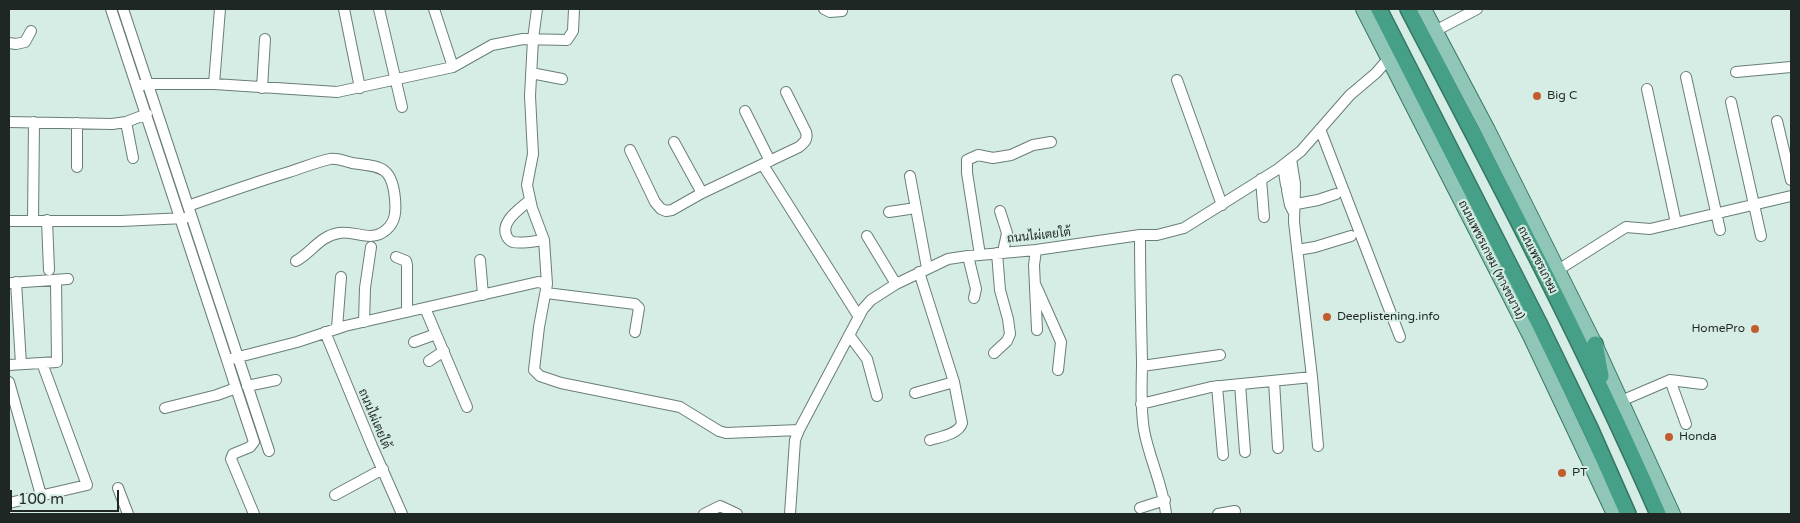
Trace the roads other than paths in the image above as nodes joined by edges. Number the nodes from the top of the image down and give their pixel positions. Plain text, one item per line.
1 (111, 9) edge
2 (123, 9) edge
3 (220, 9) edge
4 (344, 9) edge
5 (379, 9) edge
6 (434, 9) edge
7 (537, 9) edge
8 (574, 9) edge
9 (824, 9) edge
10 (1363, 9) edge
11 (1379, 9) edge
12 (1408, 9) edge
13 (1424, 9) edge
14 (1477, 9) edge
15 (842, 11) dead end
16 (32, 31) dead end
17 (1435, 32) junction
18 (265, 38) dead end
19 (533, 39) junction
20 (9, 43) edge
21 (1389, 58) junction
22 (454, 67) junction
23 (1791, 67) edge
24 (1736, 72) dead end
25 (531, 73) junction
26 (1686, 77) dead end
27 (396, 79) junction
28 (562, 79) dead end
29 (1177, 80) dead end
30 (214, 84) junction
31 (142, 85) junction
32 (262, 88) junction
33 (360, 88) junction
34 (1647, 90) dead end
35 (786, 92) dead end
36 (1731, 102) dead end
37 (402, 107) dead end
38 (745, 111) dead end
39 (147, 114) junction
40 (1777, 121) dead end
41 (9, 122) edge
42 (34, 122) junction
43 (126, 122) junction
44 (77, 124) junction
45 (1320, 129) junction
46 (674, 142) dead end
47 (1051, 142) dead end
48 (630, 150) dead end
49 (133, 158) dead end
50 (1287, 162) junction
51 (767, 163) junction
52 (77, 167) dead end
53 (910, 176) dead end
54 (1261, 180) junction
55 (1791, 180) edge
56 (702, 193) junction
57 (1336, 194) dead end
58 (1791, 196) edge
59 (530, 200) junction
60 (1222, 205) junction
61 (1755, 205) junction
62 (188, 206) junction
63 (1293, 207) junction
64 (916, 208) junction
65 (889, 212) dead end
66 (1000, 212) dead end
67 (1716, 214) junction
68 (1264, 217) dead end
69 (192, 218) junction
70 (181, 219) junction
71 (33, 220) junction
72 (47, 220) junction
73 (9, 221) edge
74 (1676, 223) junction
75 (1720, 230) dead end
76 (1140, 235) junction
77 (867, 236) dead end
78 (1351, 236) dead end
79 (1761, 236) dead end
80 (544, 240) junction
81 (372, 247) dead end
82 (1036, 250) junction
83 (1297, 250) junction
84 (1000, 253) junction
85 (980, 255) junction
86 (968, 256) junction
87 (396, 257) dead end
88 (480, 260) dead end
89 (296, 261) dead end
90 (49, 270) dead end
91 (923, 270) junction
92 (1558, 270) junction
93 (341, 277) dead end
94 (359, 278) dead end
95 (56, 280) junction
96 (68, 280) dead end
97 (12, 282) edge
98 (896, 284) junction
99 (1036, 286) junction
100 (546, 289) junction
101 (483, 295) junction
102 (974, 298) dead end
103 (425, 308) junction
104 (407, 312) junction
105 (859, 317) junction
106 (360, 323) junction
107 (337, 328) junction
108 (1038, 330) dead end
109 (325, 332) junction
110 (635, 332) dead end
111 (436, 334) junction
112 (849, 336) junction
113 (1400, 337) dead end
114 (414, 342) dead end
115 (1595, 344) junction
116 (444, 351) junction
117 (994, 353) dead end
118 (1220, 355) dead end
119 (238, 357) junction
120 (227, 360) junction
121 (428, 361) dead end
122 (42, 363) junction
123 (21, 364) junction
124 (9, 365) edge
125 (1142, 366) junction
126 (1058, 370) dead end
127 (1312, 378) junction
128 (276, 380) dead end
129 (1670, 380) junction
130 (1274, 381) junction
131 (9, 382) edge
132 (954, 382) junction
133 (1240, 384) junction
134 (1702, 384) dead end
135 (247, 386) junction
136 (1217, 386) junction
137 (236, 388) junction
138 (915, 393) dead end
139 (877, 396) dead end
140 (1606, 398) junction
141 (1621, 401) junction
142 (1141, 404) junction
143 (165, 408) dead end
144 (467, 408) dead end
145 (1686, 424) dead end
146 (799, 430) junction
147 (930, 440) dead end
148 (1318, 446) dead end
149 (1278, 448) dead end
150 (269, 451) dead end
151 (1245, 452) dead end
152 (1223, 455) dead end
153 (383, 469) junction
154 (118, 488) dead end
155 (41, 495) junction
156 (335, 495) dead end
157 (1165, 500) junction
158 (9, 503) edge
159 (1140, 508) dead end
160 (1235, 511) dead end
161 (128, 514) edge
162 (254, 514) edge
163 (402, 514) edge
164 (704, 514) edge
165 (737, 514) edge
166 (790, 514) edge
167 (1166, 514) edge
168 (1218, 514) edge
169 (1614, 514) edge
170 (1628, 514) edge
171 (1658, 514) edge
172 (1673, 514) edge

1 - 31 street
2 - 31 street
3 - 30 street
4 - 33 street
5 - 27 street
6 - 22 street
7 - 19 street
8 - 19 street
9 - 15 street
10 - 21 main road, ถนนเพชรเกษม (ทางขนาน)
11 - 170 highway
12 - 140 highway, ถนนเพชรเกษม
13 - 17 main road
14 - 17 street
16 - 20 street
17 - 92 main road
18 - 32 street
19 - 22 street
19 - 25 street
21 - 45 street, ถนนไผ่เตยใต้
21 - 169 main road, ถนนเพชรเกษม (ทางขนาน)
22 - 27 street
23 - 24 street
25 - 28 street
25 - 59 street
26 - 67 street
27 - 33 street
27 - 37 street
29 - 60 street
30 - 31 street
30 - 32 street
31 - 39 street
31 - 62 street
32 - 33 street
34 - 74 street
35 - 51 street
36 - 61 street
38 - 51 street
39 - 43 street
39 - 70 street
40 - 55 street
41 - 42 street
42 - 44 street
42 - 71 street
43 - 44 street
43 - 49 street
44 - 52 street
45 - 50 street, ถนนไผ่เตยใต้
45 - 113 street
46 - 56 street
47 - 85 street
48 - 56 street
50 - 54 street, ถนนไผ่เตยใต้
50 - 63 street
51 - 56 street
51 - 105 street
53 - 64 street
54 - 60 street, ถนนไผ่เตยใต้
54 - 68 street
57 - 63 street
58 - 61 street
59 - 80 street
59 - 80 street
60 - 76 street, ถนนไผ่เตยใต้
61 - 67 street
61 - 79 street
62 - 69 street
62 - 89 street
63 - 83 street
64 - 65 street
64 - 91 street
66 - 84 street
67 - 74 street
67 - 75 street
69 - 70 street
69 - 119 street
70 - 72 street
70 - 120 street
71 - 72 street
71 - 73 street
72 - 90 street
74 - 92 street
76 - 82 street, ถนนไผ่เตยใต้
76 - 125 street
77 - 98 street
78 - 83 street
80 - 100 street
81 - 106 street
82 - 84 street, ถนนไผ่เตยใต้
82 - 99 street
83 - 127 street
84 - 85 street, ถนนไผ่เตยใต้
84 - 117 street
85 - 86 street, ถนนไผ่เตยใต้
86 - 91 street, ถนนไผ่เตยใต้
86 - 102 street
87 - 104 street
88 - 101 street
91 - 98 street, ถนนไผ่เตยใต้
91 - 132 street
92 - 115 main road
93 - 107 street
94 - 106 street
95 - 96 street
95 - 97 street
95 - 122 street
97 - 123 street
98 - 105 street, ถนนไผ่เตยใต้
99 - 108 street
99 - 126 street
100 - 101 street
100 - 110 street
100 - 146 street
101 - 103 street
103 - 104 street
103 - 111 street
104 - 106 street
105 - 112 street, ถนนไผ่เตยใต้
106 - 107 street
107 - 109 street
109 - 119 street
109 - 153 street, ถนนไผ่เตยใต้
111 - 114 street
111 - 116 street
112 - 139 street
112 - 146 street, ถนนไผ่เตยใต้
115 - 140 highway
115 - 141 main road
116 - 121 street
116 - 144 street
118 - 125 street
119 - 120 street
119 - 135 street
120 - 137 street
122 - 123 street
122 - 155 street
123 - 124 street
125 - 142 street
127 - 130 street
127 - 148 street
128 - 135 street
129 - 134 street
129 - 141 street
129 - 145 street
130 - 133 street
130 - 149 street
131 - 155 street
132 - 138 street
132 - 147 street
133 - 136 street
133 - 151 street
135 - 150 street
136 - 142 street
136 - 152 street
137 - 143 street
137 - 162 street
140 - 171 highway, ถนนเพชรเกษม
141 - 172 main road
142 - 157 street
146 - 166 street, ถนนไผ่เตยใต้
153 - 156 street
153 - 163 street, ถนนไผ่เตยใต้
154 - 161 street
155 - 158 street
157 - 159 street
157 - 167 street
160 - 168 street
164 - 165 street

